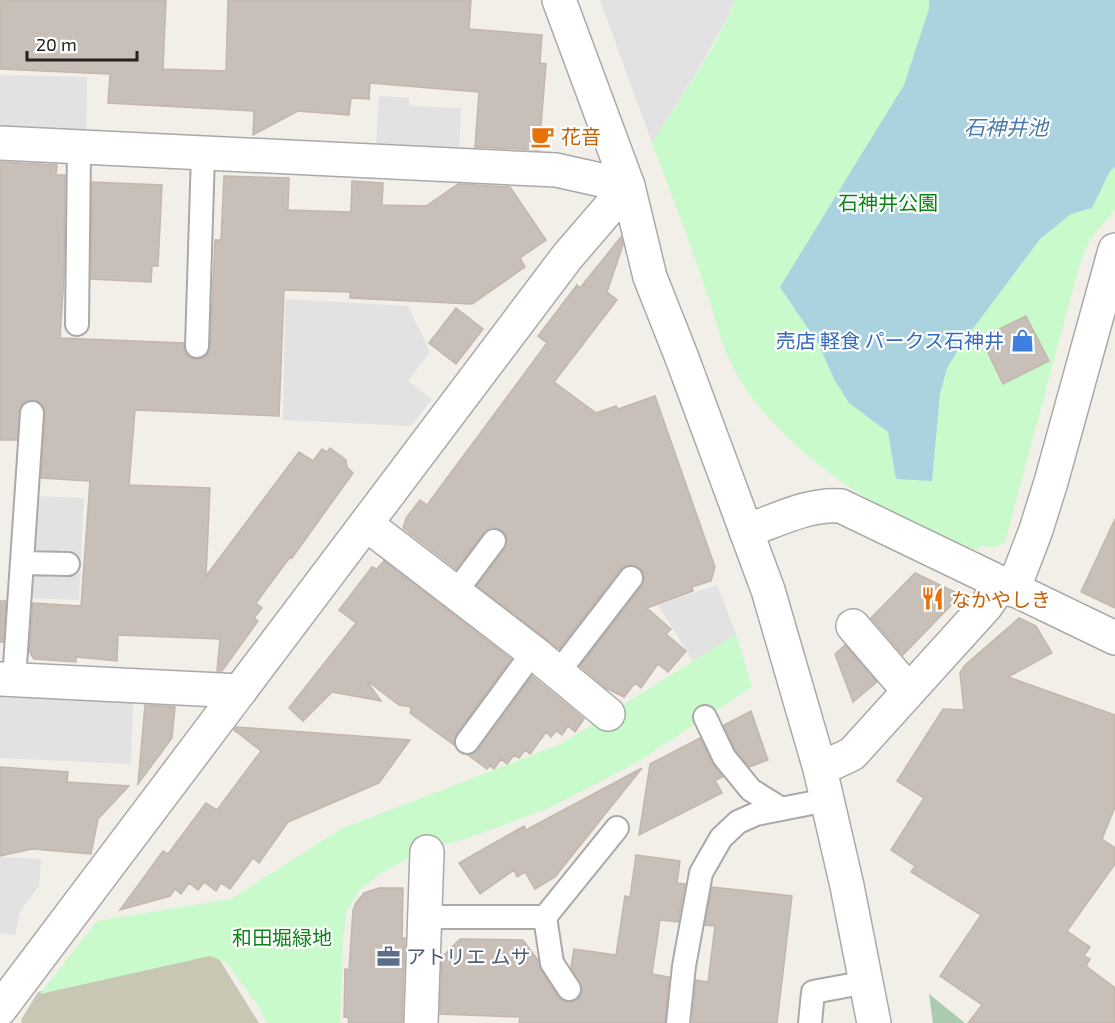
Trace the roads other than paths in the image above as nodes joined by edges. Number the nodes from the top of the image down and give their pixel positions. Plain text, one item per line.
1 (559, 0) edge
2 (0, 143) edge
3 (79, 148) junction
4 (203, 154) junction
5 (628, 186) junction
6 (1115, 250) edge
7 (77, 324) dead end
8 (197, 346) dead end
9 (32, 413) dead end
10 (366, 524) junction
11 (746, 531) junction
12 (494, 541) dead end
13 (22, 563) junction
14 (68, 564) dead end
15 (631, 578) dead end
16 (1007, 587) junction
17 (455, 593) junction
18 (853, 626) dead end
19 (1115, 638) edge
20 (533, 652) junction
21 (558, 674) junction
22 (7, 680) edge
23 (908, 690) junction
24 (240, 691) junction
25 (608, 714) dead end
26 (705, 717) dead end
27 (467, 742) dead end
28 (823, 784) junction
29 (780, 808) junction
30 (617, 828) dead end
31 (427, 852) dead end
32 (425, 917) junction
33 (545, 917) junction
34 (867, 982) junction
35 (569, 989) dead end
36 (0, 1009) edge
37 (421, 1023) edge
38 (678, 1023) edge
39 (810, 1023) edge
40 (874, 1023) edge

1 - 5 street
2 - 3 street
3 - 4 street
3 - 7 lane
4 - 5 street
4 - 8 lane
5 - 10 street
5 - 11 street
6 - 16 street
9 - 13 lane
10 - 17 street
10 - 24 street
11 - 16 street
11 - 28 street
12 - 17 lane
13 - 14 lane
13 - 22 lane
15 - 21 lane
16 - 19 street
16 - 23 street
17 - 20 street
18 - 23 street
20 - 21 street
20 - 27 lane
21 - 25 street
22 - 24 street
23 - 28 street
24 - 36 street
26 - 29 lane
28 - 29 lane
28 - 34 street
29 - 38 lane
30 - 33 lane
31 - 32 street
32 - 33 lane
32 - 37 street
33 - 35 lane
34 - 39 lane
34 - 40 street

